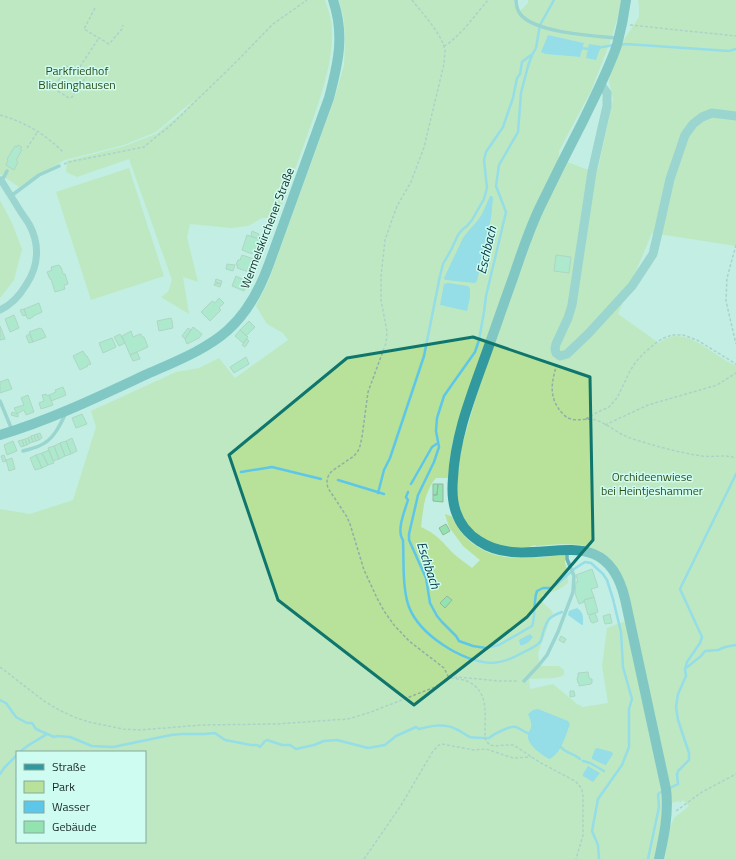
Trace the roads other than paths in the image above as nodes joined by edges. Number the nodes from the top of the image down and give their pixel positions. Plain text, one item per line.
1 (334, 0) edge
2 (516, 0) edge
3 (626, 0) edge
4 (618, 38) junction
5 (601, 85) junction
6 (736, 116) edge
7 (59, 166) road end
8 (8, 171) dead end
9 (0, 180) edge
10 (11, 196) junction
11 (0, 310) edge
12 (0, 401) edge
13 (67, 410) junction
14 (12, 431) junction
15 (0, 435) edge
16 (23, 452) dead end
17 (566, 550) junction
18 (524, 681) road end
19 (659, 859) edge

1 - 13 main road, Wermelskirchener Straße
2 - 4 lane
3 - 4 main road
4 - 5 main road
5 - 6 street
5 - 17 main road
7 - 10 lane
8 - 9 lane
9 - 10 street
10 - 11 street
12 - 14 lane
13 - 14 main road, Wermelskirchener Straße
13 - 16 lane
14 - 15 main road, Wermelskirchener Straße
17 - 18 lane
17 - 19 main road

